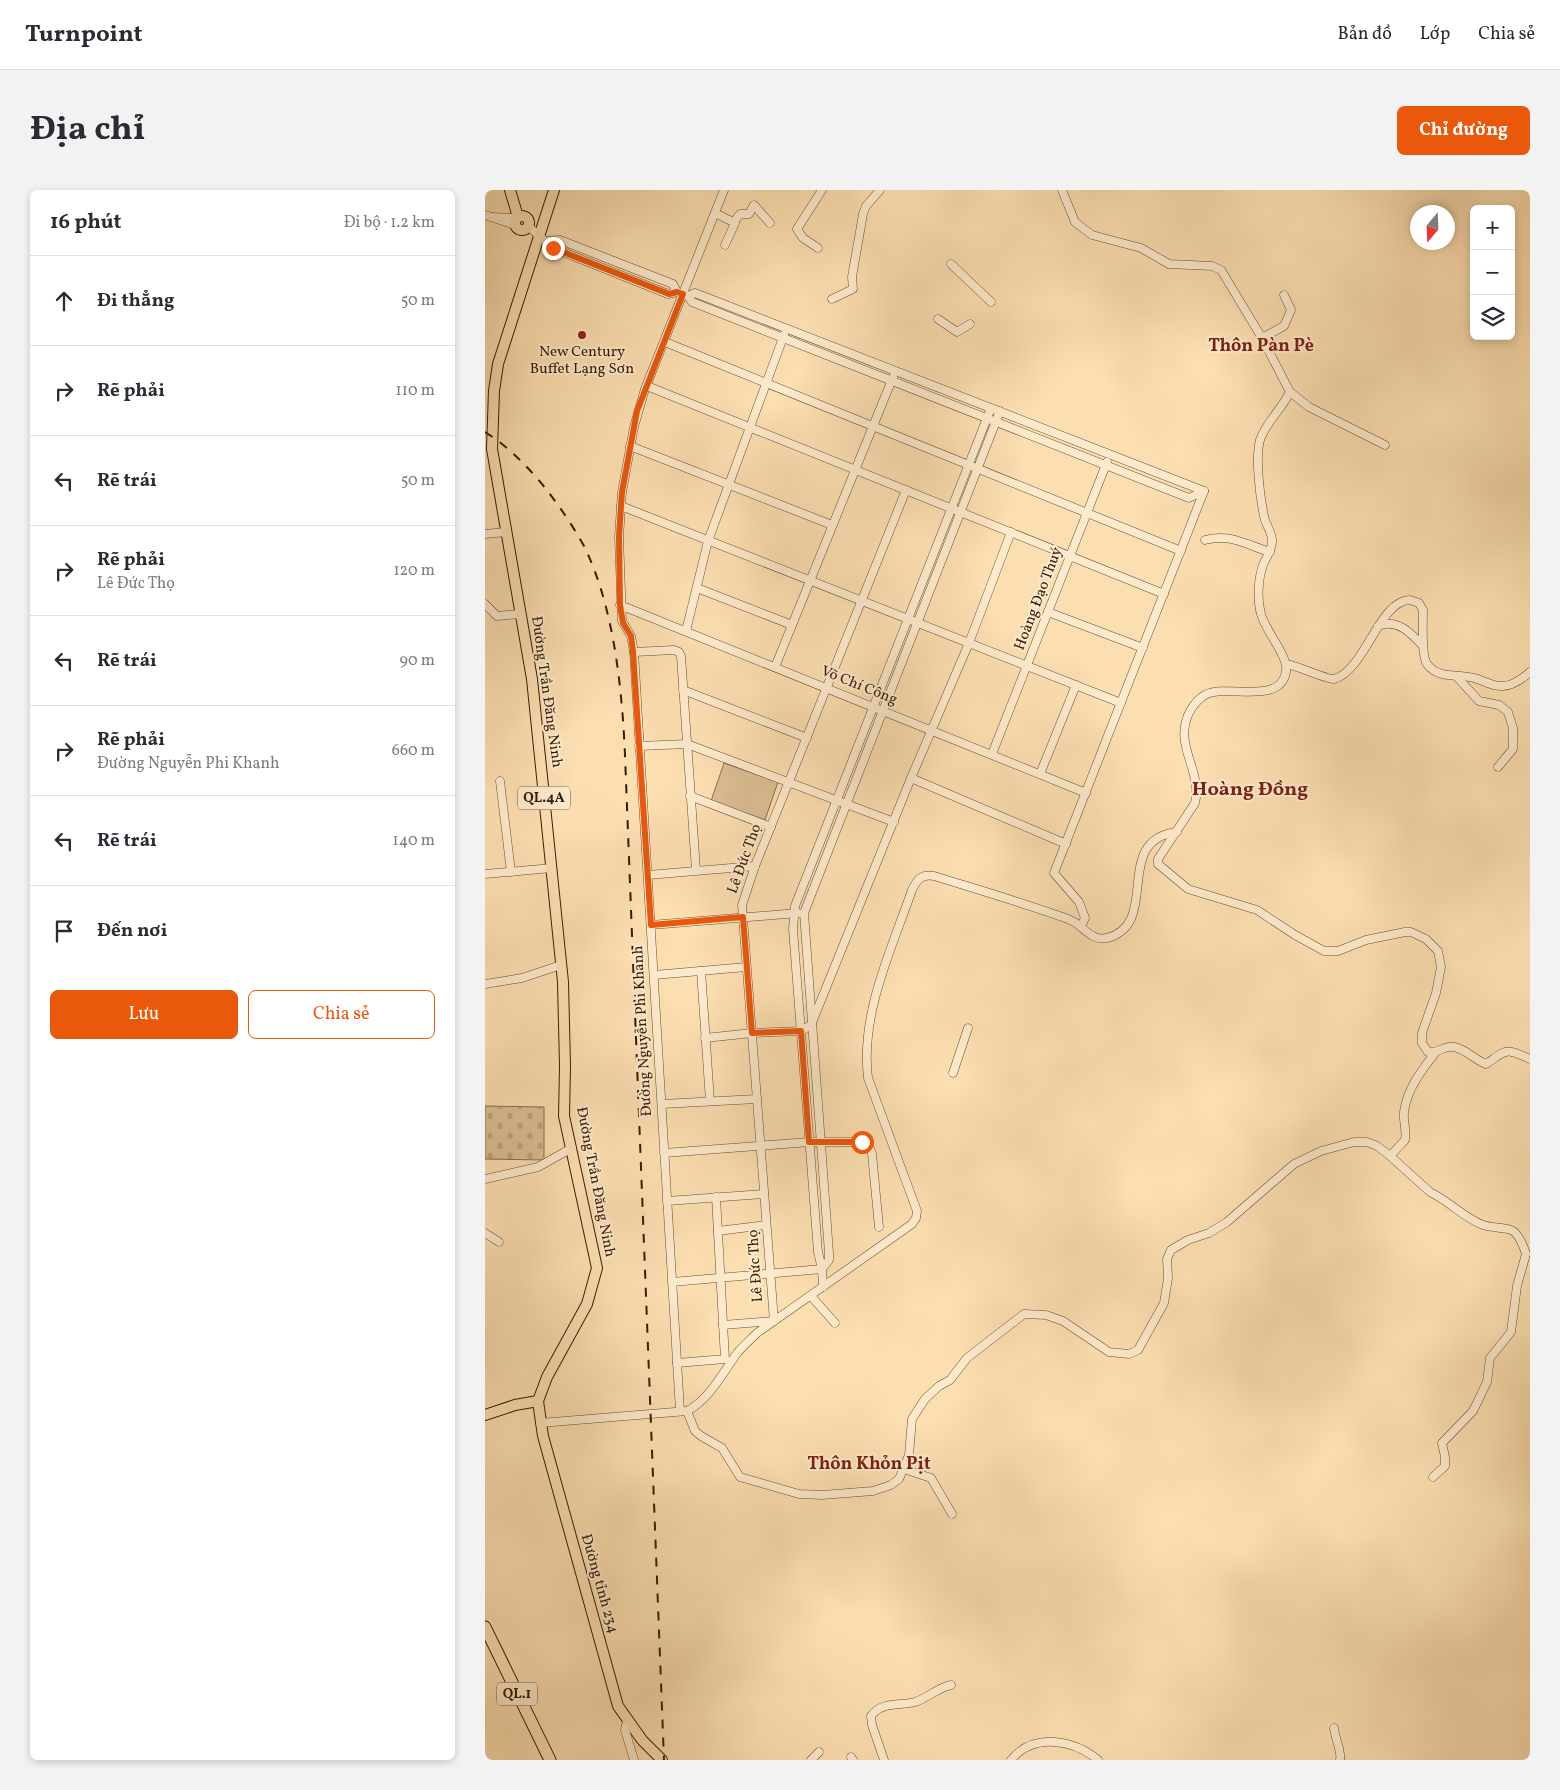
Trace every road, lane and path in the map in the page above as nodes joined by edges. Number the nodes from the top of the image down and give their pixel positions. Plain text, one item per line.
1 (510, 190) edge
2 (555, 190) edge
3 (724, 190) edge
4 (822, 190) edge
5 (880, 190) edge
6 (1062, 190) edge
7 (715, 213) junction
8 (488, 216) edge
9 (517, 220) junction
10 (734, 222) junction
11 (770, 223) dead end
12 (528, 226) joint
13 (543, 238) junction
14 (725, 245) dead end
15 (818, 248) dead end
16 (951, 264) dead end
17 (683, 294) junction
18 (1283, 295) dead end
19 (832, 299) dead end
20 (991, 302) dead end
21 (938, 319) dead end
22 (970, 324) dead end
23 (787, 328) junction
24 (1262, 338) junction
25 (783, 339) junction
26 (665, 342) junction
27 (895, 371) junction
28 (891, 381) junction
29 (766, 383) junction
30 (647, 386) junction
31 (1290, 392) junction
32 (991, 408) junction
33 (999, 411) junction
34 (987, 418) junction
35 (996, 422) junction
36 (873, 426) junction
37 (750, 428) junction
38 (488, 429) edge
39 (1385, 445) dead end
40 (630, 446) junction
41 (1110, 453) junction
42 (969, 465) junction
43 (1106, 465) junction
44 (977, 469) junction
45 (855, 470) junction
46 (729, 485) junction
47 (906, 490) junction
48 (1204, 491) junction
49 (621, 506) junction
50 (952, 509) junction
51 (960, 512) junction
52 (1087, 513) junction
53 (833, 525) junction
54 (506, 532) junction
55 (1011, 532) junction
56 (485, 534) edge
57 (1205, 540) dead end
58 (708, 541) junction
59 (1181, 551) junction
60 (1270, 552) junction
61 (1070, 557) junction
62 (810, 581) junction
63 (697, 588) junction
64 (1164, 594) junction
65 (861, 601) junction
66 (485, 604) edge
67 (620, 605) junction
68 (1048, 612) junction
69 (520, 614) junction
70 (909, 619) junction
71 (917, 623) junction
72 (792, 625) junction
73 (1377, 627) junction
74 (686, 631) junction
75 (969, 643) junction
76 (1423, 646) junction
77 (1143, 648) junction
78 (633, 652) junction
79 (1286, 664) junction
80 (1027, 666) junction
81 (775, 667) junction
82 (1530, 672) edge
83 (1457, 676) junction
84 (1076, 685) junction
85 (827, 687) junction
86 (683, 690) junction
87 (1121, 703) junction
88 (873, 707) junction
89 (882, 710) junction
90 (933, 730) junction
91 (807, 738) junction
92 (687, 744) junction
93 (639, 746) junction
94 (992, 754) junction
95 (1498, 768) dead end
96 (1040, 774) junction
97 (911, 778) junction
98 (500, 781) dead end
99 (790, 782) junction
100 (1086, 793) junction
101 (690, 796) junction
102 (836, 800) junction
103 (847, 804) junction
104 (893, 822) junction
105 (771, 827) junction
106 (1177, 832) junction
107 (1066, 844) junction
108 (755, 866) junction
109 (551, 868) junction
110 (696, 870) junction
111 (511, 872) junction
112 (485, 874) edge
113 (648, 874) junction
114 (804, 913) junction
115 (793, 914) junction
116 (743, 917) junction
117 (651, 925) junction
118 (1081, 926) junction
119 (561, 965) junction
120 (747, 967) junction
121 (701, 971) junction
122 (654, 974) junction
123 (485, 984) edge
124 (811, 1025) junction
125 (968, 1028) dead end
126 (801, 1031) junction
127 (752, 1033) junction
128 (705, 1038) junction
129 (1435, 1053) junction
130 (1530, 1059) edge
131 (953, 1073) dead end
132 (757, 1098) junction
133 (710, 1101) junction
134 (662, 1104) junction
135 (809, 1142) junction
136 (820, 1142) junction
137 (760, 1146) junction
138 (572, 1148) junction
139 (665, 1153) junction
140 (1390, 1156) junction
141 (485, 1179) edge
142 (764, 1194) junction
143 (716, 1198) junction
144 (667, 1201) junction
145 (766, 1225) junction
146 (879, 1227) dead end
147 (718, 1231) junction
148 (485, 1233) edge
149 (499, 1242) dead end
150 (823, 1269) junction
151 (770, 1274) junction
152 (720, 1278) junction
153 (672, 1282) junction
154 (823, 1288) junction
155 (811, 1296) junction
156 (774, 1322) junction
157 (835, 1323) dead end
158 (723, 1325) junction
159 (677, 1363) junction
160 (538, 1402) junction
161 (684, 1411) junction
162 (485, 1415) edge
163 (540, 1422) junction
164 (904, 1469) junction
165 (1433, 1477) dead end
166 (952, 1514) dead end
167 (485, 1627) edge
168 (951, 1685) dead end
169 (627, 1721) junction
170 (1334, 1728) dead end
171 (819, 1752) dead end
172 (550, 1760) edge
173 (634, 1760) edge
174 (661, 1760) edge
175 (811, 1760) edge
176 (884, 1760) edge
177 (1011, 1760) edge
178 (1098, 1760) edge
179 (1340, 1760) edge

1 - 9 main road
2 - 13 main road, Đường Trần Đăng Ninh / QL.4A
3 - 7 street, Đường Nguyễn Phi Khanh
4 - 15 street
5 - 19 street
6 - 24 street
7 - 10 street
7 - 17 street, Đường Nguyễn Phi Khanh
8 - 9 street
9 - 12 main road
10 - 11 street
10 - 14 street
12 - 13 street
13 - 17 street
13 - 38 main road, Đường Trần Đăng Ninh / QL.4A
16 - 20 street
17 - 23 street
17 - 25 street
17 - 26 street, Đường Nguyễn Phi Khanh
18 - 24 street
21 - 22 street
23 - 25 street
23 - 27 street
24 - 31 street
25 - 28 street
25 - 29 street
26 - 29 street
26 - 30 street, Đường Nguyễn Phi Khanh
27 - 28 street
27 - 32 street
28 - 34 street
28 - 36 street
29 - 36 street
29 - 37 street
30 - 37 street
30 - 40 street, Đường Nguyễn Phi Khanh
31 - 39 street
31 - 60 street
32 - 33 street
32 - 34 street
33 - 35 street
33 - 41 street
34 - 35 street
34 - 42 street
35 - 43 street
35 - 44 street
36 - 42 street
36 - 45 street
37 - 45 street
37 - 46 street
38 - 54 main road, Đường Trần Đăng Ninh / QL.4A
40 - 46 street
40 - 49 street, Đường Nguyễn Phi Khanh
41 - 43 street, Hoàng Đạo Thuý
41 - 48 street
42 - 44 street
42 - 50 street
43 - 48 street
43 - 52 street, Hoàng Đạo Thuý
44 - 51 street
44 - 52 street
45 - 47 street
45 - 53 street
46 - 53 street
46 - 58 street
47 - 50 street
47 - 65 street, Lê Đức Thọ
48 - 59 street
49 - 58 street
49 - 67 street, Đường Nguyễn Phi Khanh
50 - 51 street
50 - 70 street
51 - 55 street
51 - 71 street
52 - 59 street
52 - 61 street, Hoàng Đạo Thuý
53 - 62 street
54 - 56 street
54 - 69 main road, Đường Trần Đăng Ninh / QL.4A
55 - 61 street
55 - 75 street
57 - 60 street
58 - 62 street
58 - 63 street
59 - 64 street
60 - 79 street
61 - 64 street
61 - 68 street, Hoàng Đạo Thuý
62 - 65 street
62 - 72 street
63 - 72 street
63 - 74 street
64 - 77 street
65 - 70 street
65 - 85 street, Lê Đức Thọ
66 - 69 street
67 - 74 street, Võ Chí Công
67 - 78 street, Đường Nguyễn Phi Khanh
68 - 77 street
68 - 80 street, Hoàng Đạo Thuý
69 - 109 main road, Đường Trần Đăng Ninh / QL.4A
70 - 71 street
70 - 88 street
71 - 75 street
71 - 89 street
72 - 81 street
73 - 76 street
73 - 76 street
73 - 79 street
74 - 81 street, Võ Chí Công
75 - 80 street
75 - 90 street
76 - 83 street
77 - 87 street
78 - 86 street
78 - 93 street, Đường Nguyễn Phi Khanh
79 - 106 street
80 - 84 street
80 - 94 street, Hoàng Đạo Thuý
81 - 85 street, Võ Chí Công
82 - 83 street
83 - 95 street
84 - 87 street
84 - 96 street
85 - 88 street, Võ Chí Công
85 - 91 street, Lê Đức Thọ
86 - 91 street
86 - 92 street
87 - 100 street
88 - 89 street, Võ Chí Công
88 - 102 street
89 - 90 street, Võ Chí Công
89 - 103 street
90 - 94 street, Võ Chí Công
90 - 97 street
91 - 99 street, Lê Đức Thọ
92 - 93 street
92 - 99 street
92 - 101 street
93 - 113 street, Đường Nguyễn Phi Khanh
94 - 96 street, Võ Chí Công
96 - 100 street, Võ Chí Công
97 - 104 street
97 - 107 street
98 - 111 street
99 - 102 street
99 - 105 street, Lê Đức Thọ
100 - 107 street
101 - 105 street
101 - 110 street
102 - 103 street
102 - 115 street
103 - 104 street
103 - 114 street
104 - 124 street
105 - 108 street, Lê Đức Thọ
106 - 118 street
106 - 129 street
107 - 118 street
108 - 110 street
108 - 116 street, Lê Đức Thọ
109 - 111 street
109 - 119 main road, Đường Trần Đăng Ninh / QL.4A
110 - 113 street
111 - 112 street
113 - 117 street, Đường Nguyễn Phi Khanh
114 - 115 street
114 - 124 street
115 - 116 street
115 - 126 street
116 - 117 street
116 - 120 street, Lê Đức Thọ
117 - 122 street, Đường Nguyễn Phi Khanh
118 - 154 street
119 - 123 street
119 - 138 main road, Đường Trần Đăng Ninh / QL.4A
120 - 121 street
120 - 127 street, Lê Đức Thọ
121 - 122 street
121 - 128 street
122 - 134 street, Đường Nguyễn Phi Khanh
124 - 126 street
124 - 136 street
125 - 131 street
126 - 127 street
126 - 135 street
127 - 128 street
127 - 132 street, Lê Đức Thọ
128 - 133 street
129 - 130 street
129 - 140 street
132 - 133 street
132 - 137 street, Lê Đức Thọ
133 - 134 street
134 - 139 street, Đường Nguyễn Phi Khanh
135 - 136 street
135 - 137 street
135 - 150 street
136 - 146 street
136 - 150 street
137 - 139 street
137 - 142 street, Lê Đức Thọ
138 - 141 street
138 - 160 main road, Đường Trần Đăng Ninh / QL.4A
139 - 144 street, Đường Nguyễn Phi Khanh
140 - 164 street
140 - 165 street
142 - 143 street
142 - 145 street, Lê Đức Thọ
143 - 144 street
143 - 147 street
144 - 153 street, Đường Nguyễn Phi Khanh
145 - 147 street
145 - 151 street, Lê Đức Thọ
147 - 152 street
148 - 149 street
150 - 151 street
150 - 154 street
151 - 152 street
151 - 156 street, Lê Đức Thọ
152 - 153 street
152 - 158 street
153 - 159 street, Đường Nguyễn Phi Khanh
154 - 155 street
155 - 156 street
155 - 157 street
156 - 158 street
156 - 161 street
158 - 159 street
159 - 161 street, Đường Nguyễn Phi Khanh
160 - 162 main road
160 - 163 main road, Đường tỉnh 234
161 - 163 street
161 - 164 street
163 - 169 main road, Đường tỉnh 234
164 - 166 street
167 - 172 highway, QL.1
168 - 176 street
169 - 173 street
169 - 174 main road, Đường tỉnh 234
170 - 179 street
171 - 175 street
177 - 178 street

